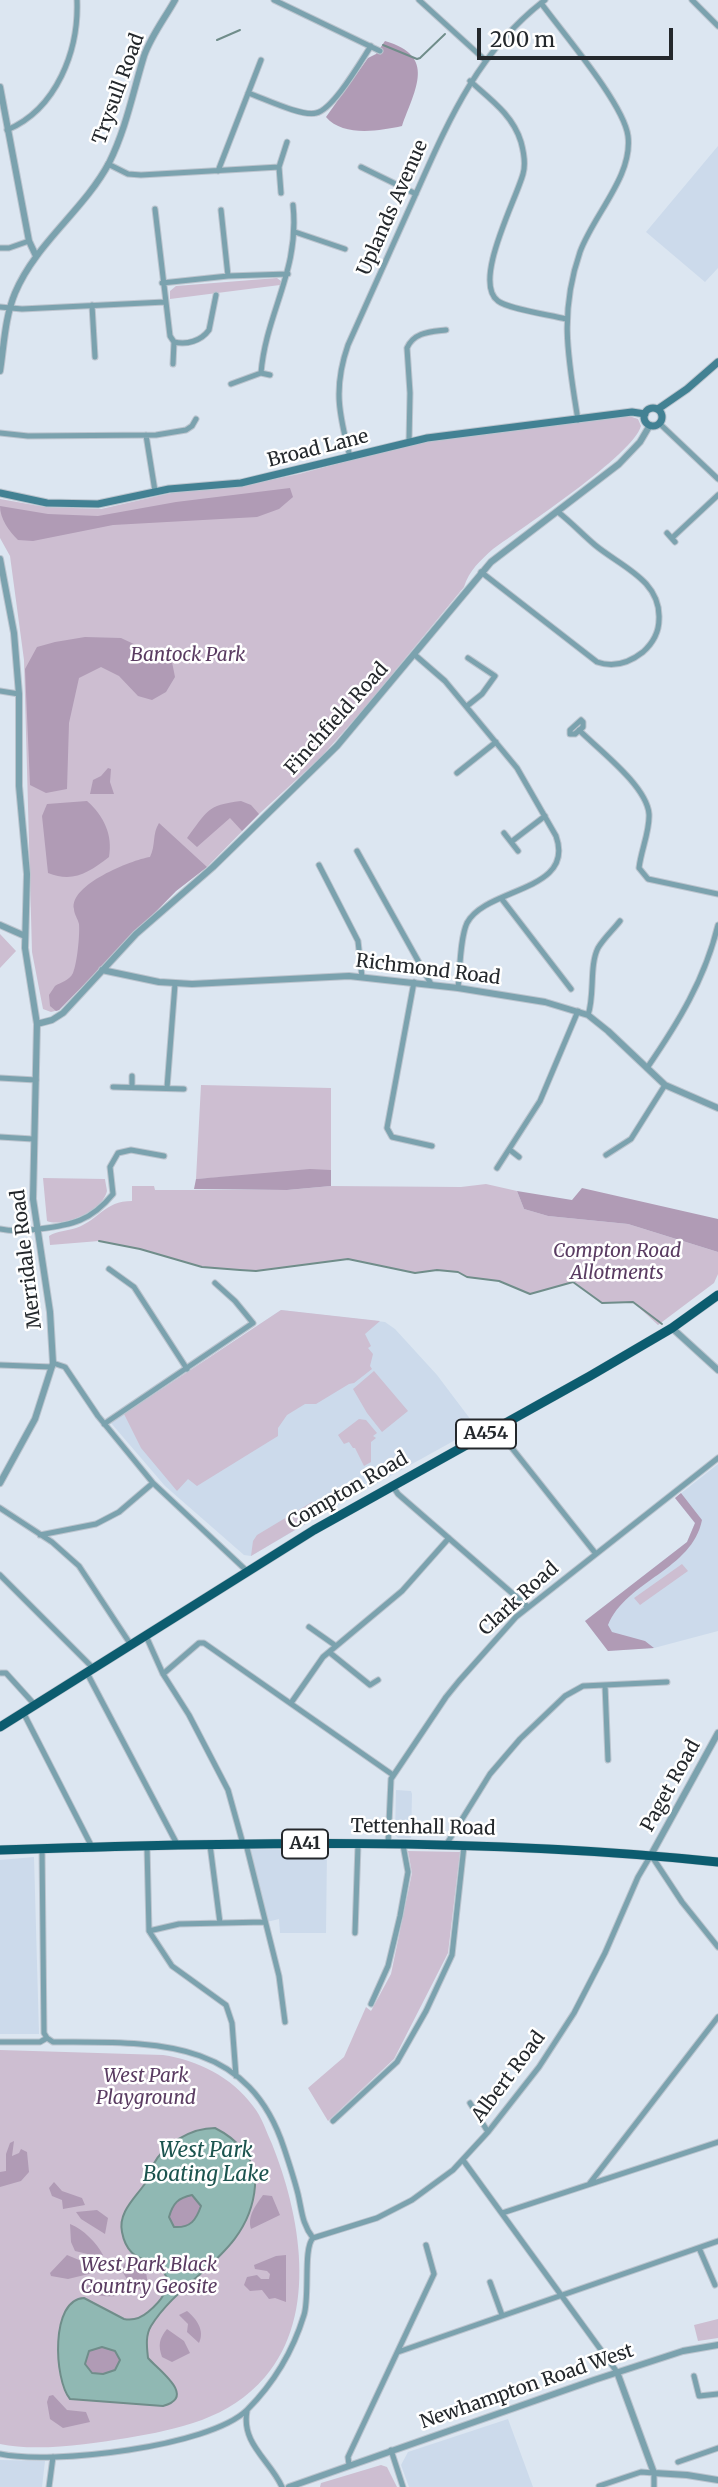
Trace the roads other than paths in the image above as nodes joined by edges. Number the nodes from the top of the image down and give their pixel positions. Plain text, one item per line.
1 (78, 0) edge
2 (175, 0) edge
3 (274, 0) edge
4 (419, 0) edge
5 (692, 0) edge
6 (543, 2) edge
7 (718, 26) edge
8 (371, 46) junction
9 (380, 51) dead end
10 (261, 60) dead end
11 (485, 60) junction
12 (470, 81) junction
13 (0, 87) edge
14 (248, 93) junction
15 (7, 130) junction
16 (287, 142) dead end
17 (108, 164) junction
18 (279, 167) junction
19 (361, 167) dead end
20 (218, 171) junction
21 (281, 193) dead end
22 (416, 194) junction
23 (293, 205) dead end
24 (155, 209) dead end
25 (221, 210) dead end
26 (232, 221) dead end
27 (222, 222) junction
28 (295, 232) junction
29 (29, 241) junction
30 (332, 245) junction
31 (0, 248) edge
32 (345, 249) dead end
33 (329, 253) dead end
34 (36, 256) junction
35 (288, 274) junction
36 (228, 276) junction
37 (162, 283) junction
38 (216, 295) dead end
39 (165, 302) junction
40 (205, 304) dead end
41 (92, 305) junction
42 (214, 305) junction
43 (0, 307) edge
44 (10, 308) junction
45 (566, 318) junction
46 (446, 330) dead end
47 (438, 331) junction
48 (439, 339) dead end
49 (174, 342) junction
50 (95, 357) dead end
51 (718, 362) edge
52 (173, 364) dead end
53 (0, 371) edge
54 (261, 373) junction
55 (270, 375) dead end
56 (231, 384) dead end
57 (658, 409) junction
58 (645, 414) junction
59 (197, 419) dead end
60 (578, 420) junction
61 (659, 423) junction
62 (650, 425) junction
63 (0, 433) edge
64 (146, 435) junction
65 (409, 442) junction
66 (350, 457) junction
67 (718, 479) edge
68 (155, 492) junction
69 (0, 493) edge
70 (718, 495) edge
71 (558, 512) junction
72 (671, 537) dead end
73 (0, 559) edge
74 (481, 572) junction
75 (415, 655) junction
76 (468, 658) dead end
77 (0, 691) edge
78 (19, 694) junction
79 (467, 706) junction
80 (579, 730) dead end
81 (496, 741) junction
82 (457, 773) dead end
83 (545, 816) junction
84 (504, 833) dead end
85 (511, 842) junction
86 (357, 851) dead end
87 (519, 851) dead end
88 (319, 865) dead end
89 (718, 894) edge
90 (501, 898) junction
91 (620, 921) dead end
92 (0, 925) edge
93 (718, 925) edge
94 (25, 936) junction
95 (102, 970) junction
96 (362, 977) junction
97 (414, 982) junction
98 (565, 983) junction
99 (175, 984) junction
100 (431, 984) junction
101 (458, 988) junction
102 (558, 989) dead end
103 (571, 989) dead end
104 (578, 1011) junction
105 (588, 1016) junction
106 (37, 1024) junction
107 (647, 1068) junction
108 (132, 1076) dead end
109 (0, 1079) edge
110 (36, 1080) junction
111 (665, 1085) junction
112 (113, 1087) dead end
113 (132, 1087) junction
114 (167, 1088) junction
115 (184, 1089) dead end
116 (718, 1108) edge
117 (0, 1137) edge
118 (33, 1139) junction
119 (432, 1146) dead end
120 (510, 1150) junction
121 (606, 1155) dead end
122 (164, 1156) dead end
123 (519, 1157) dead end
124 (497, 1168) dead end
125 (0, 1229) edge
126 (37, 1229) junction
127 (109, 1269) dead end
128 (215, 1283) dead end
129 (718, 1294) edge
130 (672, 1328) junction
131 (0, 1365) edge
132 (53, 1365) junction
133 (187, 1369) junction
134 (718, 1370) edge
135 (104, 1424) junction
136 (496, 1428) junction
137 (718, 1458) edge
138 (0, 1483) edge
139 (153, 1483) junction
140 (392, 1485) junction
141 (0, 1508) edge
142 (40, 1535) junction
143 (449, 1538) junction
144 (596, 1554) junction
145 (248, 1572) junction
146 (0, 1575) edge
147 (528, 1607) junction
148 (309, 1627) dead end
149 (146, 1636) junction
150 (131, 1645) junction
151 (336, 1646) junction
152 (328, 1652) junction
153 (90, 1671) junction
154 (1, 1673) edge
155 (163, 1674) junction
156 (378, 1680) dead end
157 (667, 1682) dead end
158 (605, 1685) junction
159 (291, 1703) junction
160 (36, 1705) junction
161 (23, 1712) junction
162 (0, 1727) edge
163 (718, 1733) edge
164 (598, 1742) dead end
165 (606, 1742) junction
166 (608, 1760) dead end
167 (393, 1775) junction
168 (245, 1844) junction
169 (388, 1844) junction
170 (209, 1845) junction
171 (358, 1845) junction
172 (403, 1845) junction
173 (446, 1845) junction
174 (147, 1846) junction
175 (178, 1846) junction
176 (464, 1846) junction
177 (43, 1848) junction
178 (93, 1848) junction
179 (0, 1850) edge
180 (651, 1856) junction
181 (718, 1862) edge
182 (264, 1922) junction
183 (220, 1923) junction
184 (149, 1931) junction
185 (355, 1933) dead end
186 (718, 1947) edge
187 (370, 2004) dead end
188 (718, 2017) edge
189 (285, 2022) dead end
190 (47, 2038) junction
191 (0, 2042) edge
192 (236, 2076) junction
193 (470, 2103) dead end
194 (333, 2121) dead end
195 (488, 2132) junction
196 (718, 2142) edge
197 (463, 2160) junction
198 (590, 2183) junction
199 (502, 2213) junction
200 (313, 2238) junction
201 (718, 2241) edge
202 (426, 2245) dead end
203 (699, 2248) junction
204 (715, 2280) edge
205 (490, 2283) dead end
206 (562, 2296) junction
207 (502, 2315) junction
208 (718, 2344) edge
209 (398, 2352) junction
210 (617, 2372) junction
211 (694, 2376) dead end
212 (718, 2394) edge
213 (247, 2410) junction
214 (718, 2448) edge
215 (391, 2450) junction
216 (0, 2454) edge
217 (53, 2457) junction
218 (678, 2462) dead end
219 (349, 2465) junction
220 (654, 2473) junction
221 (718, 2480) edge
222 (599, 2486) edge
223 (49, 2487) edge
224 (282, 2487) edge
225 (289, 2487) edge
226 (403, 2487) edge
227 (654, 2487) edge

1 - 15 street
2 - 17 street, Trysull Road
3 - 8 street
4 - 11 street
5 - 7 street
6 - 11 street, Uplands Avenue
6 - 45 street
8 - 9 street
8 - 14 street
10 - 14 street
11 - 12 street, Uplands Avenue
12 - 22 street, Uplands Avenue
12 - 45 street
13 - 15 street
14 - 20 street
15 - 29 street
16 - 18 street
17 - 20 street
17 - 34 street, Trysull Road
18 - 20 street
18 - 21 street
19 - 22 street
22 - 66 street, Uplands Avenue
23 - 28 street
24 - 37 street
25 - 27 street
26 - 27 street
27 - 36 street
28 - 30 street
28 - 35 street
29 - 31 street
29 - 34 street
30 - 32 street
30 - 33 street
34 - 44 street, Trysull Road
35 - 36 street
35 - 54 street
36 - 37 street
37 - 39 street
38 - 42 street
39 - 41 street
39 - 49 street
40 - 42 street
41 - 44 street
41 - 50 street
42 - 49 street
43 - 44 street
44 - 53 street, Trysull Road
45 - 60 street
46 - 47 street
47 - 48 street
47 - 65 street
49 - 52 street
51 - 57 main road
54 - 55 street
54 - 56 street
57 - 58 main road
57 - 61 main road
58 - 60 main road, Broad Lane
58 - 62 main road
59 - 64 street
60 - 65 main road, Broad Lane
61 - 62 main road
61 - 67 street
62 - 71 street, Finchfield Road
63 - 64 street
64 - 68 street
65 - 66 main road, Broad Lane
66 - 68 main road, Broad Lane
68 - 69 main road, Broad Lane
70 - 72 street
71 - 74 street, Finchfield Road
71 - 74 street
73 - 78 street, Merridale Road
74 - 75 street, Finchfield Road
75 - 79 street
75 - 95 street, Finchfield Road
76 - 79 street
77 - 78 street
78 - 94 street, Merridale Road
79 - 81 street
80 - 89 street
81 - 82 street
81 - 83 street
83 - 85 street
83 - 90 street
84 - 85 street
85 - 87 street
86 - 100 street
88 - 96 street
90 - 98 street
90 - 101 street
91 - 105 street
92 - 94 street
93 - 107 street
94 - 106 street, Merridale Road
95 - 99 street, Richmond Road
95 - 106 street, Finchfield Road
96 - 97 street, Richmond Road
96 - 99 street, Richmond Road
97 - 100 street, Richmond Road
97 - 119 street
98 - 102 street
98 - 103 street
99 - 114 street
100 - 101 street, Richmond Road
101 - 104 street, Richmond Road
104 - 105 street, Richmond Road
104 - 120 street
105 - 107 street, Richmond Road
106 - 110 street, Merridale Road
107 - 111 street, Richmond Road
108 - 113 street
109 - 110 street
110 - 118 street, Merridale Road
111 - 116 street, Richmond Road
111 - 121 street
112 - 113 street
113 - 114 street
114 - 115 street
117 - 118 street
118 - 126 street, Merridale Road
120 - 123 street
120 - 124 street
122 - 126 street
125 - 126 street
126 - 132 street, Merridale Road
127 - 133 street
128 - 133 street
129 - 130 highway, Compton Road / A454
130 - 134 street
130 - 136 highway, Compton Road / A454
131 - 132 street
132 - 135 street
132 - 138 street, Merridale Road
133 - 135 street
135 - 139 street
136 - 140 highway, Compton Road / A454
136 - 144 street
137 - 144 street, Clark Road
139 - 142 street
139 - 145 street
140 - 143 street
140 - 145 highway, Compton Road / A454
141 - 142 street
142 - 150 street
143 - 147 street
143 - 151 street
144 - 147 street, Clark Road
145 - 149 highway, Compton Road / A454
146 - 153 street
147 - 167 street, Clark Road
148 - 151 street
149 - 150 highway, Compton Road / A454
149 - 155 street
150 - 153 highway, Compton Road / A454
151 - 152 street
152 - 156 street
152 - 159 street
153 - 160 highway, Compton Road / A454
153 - 175 street
154 - 160 street
155 - 159 street
155 - 168 street
157 - 158 street
158 - 165 street
158 - 173 street
159 - 167 street
160 - 161 highway, Compton Road / A454
161 - 162 highway, Compton Road / A454
161 - 178 street
163 - 180 street, Paget Road
164 - 165 street
165 - 166 street
167 - 169 street, Clark Road
168 - 170 highway, Tettenhall Road / A41
168 - 171 highway, Tettenhall Road / A41
168 - 182 street
169 - 171 highway, Tettenhall Road / A41
169 - 172 highway, Tettenhall Road / A41
170 - 175 highway, Tettenhall Road / A41
170 - 183 street
171 - 185 street
172 - 173 highway, Tettenhall Road / A41
172 - 187 street
173 - 176 highway, Tettenhall Road / A41
174 - 175 highway, Tettenhall Road / A41
174 - 178 highway, Tettenhall Road / A41
174 - 184 street
176 - 180 highway, Tettenhall Road / A41
176 - 194 street
177 - 178 highway, Tettenhall Road / A41
177 - 179 highway, Tettenhall Road / A41
177 - 190 street
180 - 181 highway, Tettenhall Road / A41
180 - 186 street
180 - 195 street, Albert Road
182 - 183 street
182 - 189 street
183 - 184 street
184 - 192 street
188 - 198 street
190 - 191 street
190 - 192 street
192 - 200 street
193 - 195 street
195 - 197 street, Albert Road
196 - 198 street
197 - 199 street
197 - 200 street, Albert Road
198 - 199 street
199 - 206 street
200 - 213 street
201 - 203 street
202 - 209 street
203 - 204 street
203 - 206 street
205 - 207 street
206 - 207 street
206 - 210 street
207 - 209 street
208 - 210 street, Newhampton Road West
209 - 219 street
210 - 215 street, Newhampton Road West
210 - 220 street
211 - 212 street
213 - 217 street
213 - 224 street
214 - 218 street
215 - 219 street, Newhampton Road West
215 - 226 street
216 - 217 street
217 - 223 street
219 - 225 street, Newhampton Road West
220 - 221 street
220 - 222 street
220 - 227 street

